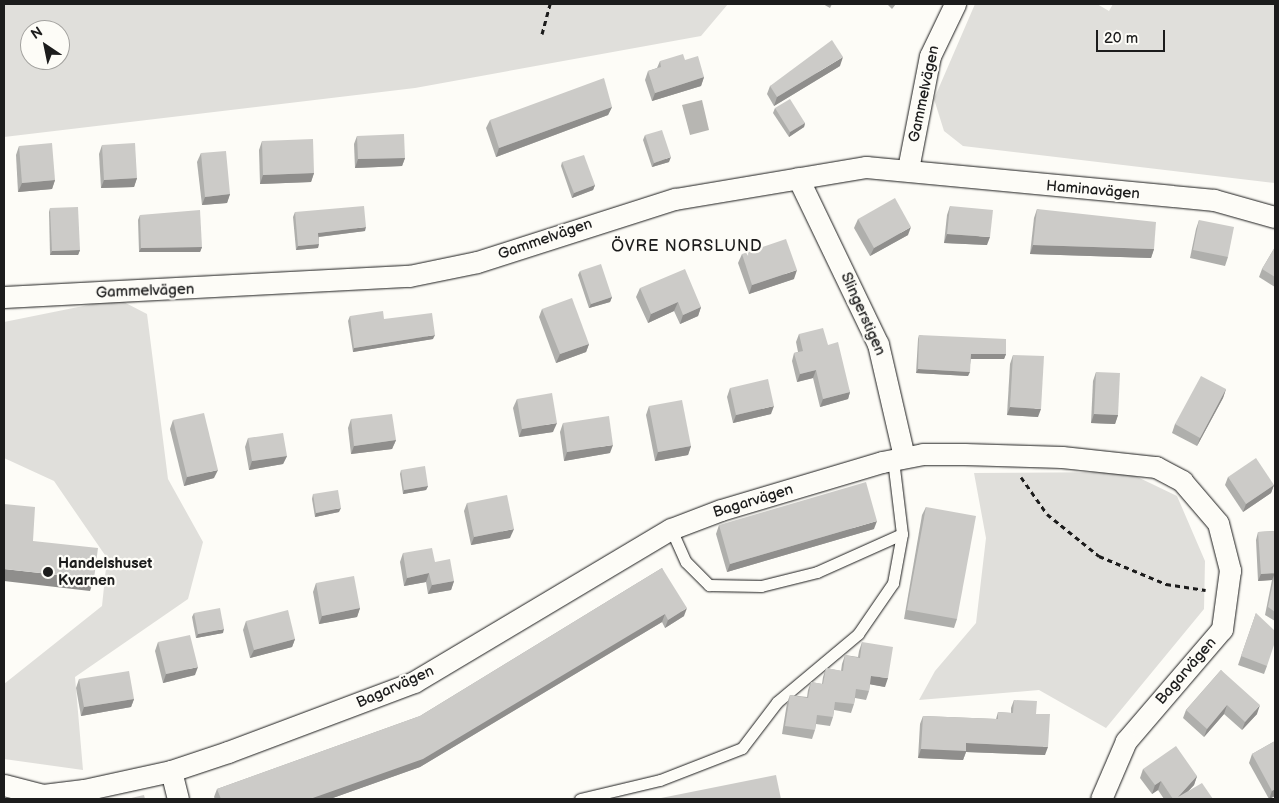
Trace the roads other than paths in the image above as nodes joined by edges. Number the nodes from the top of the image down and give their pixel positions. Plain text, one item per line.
1 (955, 4) edge
2 (908, 170) junction
3 (798, 178) junction
4 (1275, 217) edge
5 (4, 297) edge
6 (899, 459) junction
7 (671, 529) junction
8 (902, 534) junction
9 (171, 771) junction
10 (4, 785) edge
11 (178, 799) edge
12 (580, 799) edge
13 (1101, 799) edge

1 - 2 street, Gammelvägen
2 - 3 street, Gammelvägen
2 - 4 street, Haminavägen
3 - 5 street, Gammelvägen
3 - 6 street, Slingerstigen
6 - 7 street, Bagarvägen
6 - 8 lane
6 - 13 street, Bagarvägen
7 - 8 lane
7 - 9 street, Bagarvägen
8 - 12 lane
9 - 10 street, Bagarvägen
9 - 11 street

